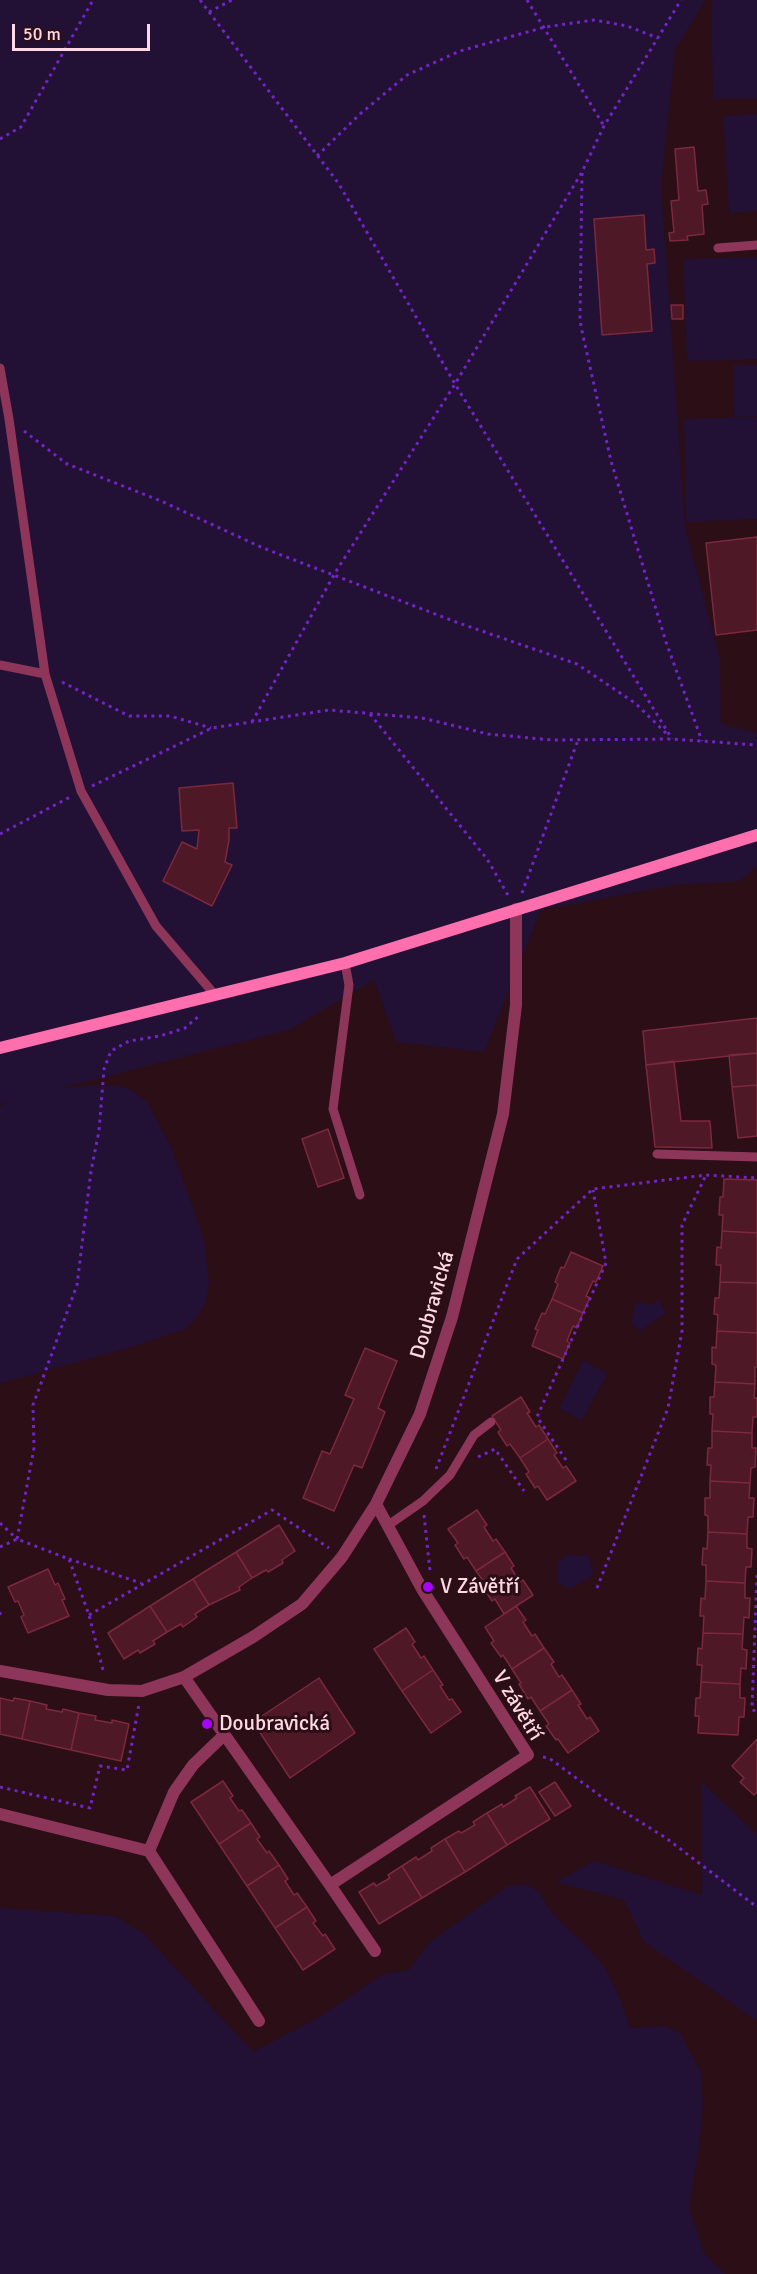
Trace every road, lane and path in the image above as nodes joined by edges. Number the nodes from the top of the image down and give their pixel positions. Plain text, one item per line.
1 (93, 0) edge
2 (200, 0) edge
3 (232, 0) edge
4 (527, 0) edge
5 (681, 0) edge
6 (209, 12) junction
7 (545, 27) junction
8 (658, 38) junction
9 (604, 126) junction
10 (0, 139) edge
11 (317, 156) junction
12 (582, 172) junction
13 (757, 245) edge
14 (718, 248) dead end
15 (0, 368) edge
16 (455, 384) junction
17 (9, 419) junction
18 (334, 573) junction
19 (0, 665) edge
20 (45, 674) junction
21 (369, 714) junction
22 (252, 722) junction
23 (212, 728) junction
24 (672, 739) junction
25 (578, 740) junction
26 (702, 741) junction
27 (757, 746) edge
28 (81, 791) junction
29 (0, 834) edge
30 (757, 835) edge
31 (516, 909) junction
32 (345, 963) junction
33 (215, 996) junction
34 (0, 1048) edge
35 (657, 1154) dead end
36 (757, 1157) edge
37 (706, 1175) junction
38 (757, 1178) edge
39 (593, 1189) junction
40 (360, 1195) dead end
41 (492, 1422) dead end
42 (567, 1460) dead end
43 (437, 1464) junction
44 (454, 1468) junction
45 (434, 1473) dead end
46 (524, 1491) dead end
47 (423, 1501) junction
48 (376, 1504) junction
49 (0, 1523) edge
50 (387, 1526) junction
51 (17, 1539) junction
52 (0, 1547) edge
53 (342, 1557) junction
54 (69, 1559) junction
55 (757, 1575) edge
56 (142, 1583) junction
57 (420, 1585) junction
58 (597, 1588) dead end
59 (89, 1615) junction
60 (0, 1671) edge
61 (184, 1677) junction
62 (108, 1690) junction
63 (142, 1691) junction
64 (757, 1713) edge
65 (224, 1735) junction
66 (528, 1755) junction
67 (0, 1787) edge
68 (0, 1814) edge
69 (149, 1851) junction
70 (330, 1885) junction
71 (757, 1906) edge
72 (375, 1951) dead end
73 (259, 2021) dead end

1 - 10 path
2 - 6 path
3 - 6 path
4 - 7 path
5 - 8 path
6 - 11 path
7 - 8 path
7 - 9 path
7 - 11 path
8 - 9 path
9 - 12 path
11 - 16 path
12 - 16 path
12 - 26 path
13 - 14 lane
15 - 17 lane
16 - 18 path
16 - 24 path
17 - 18 path
17 - 20 lane
18 - 22 path
18 - 24 path
19 - 20 lane
20 - 23 path
20 - 28 lane
21 - 22 path
21 - 25 path
21 - 31 path
22 - 23 path
23 - 28 path
24 - 25 path
24 - 26 path
25 - 31 path
26 - 27 path
28 - 29 path
28 - 33 lane
30 - 31 street
31 - 32 street
31 - 48 street, Doubravická
32 - 33 street
32 - 40 lane
33 - 34 street
33 - 51 path
35 - 36 lane
37 - 38 path
37 - 39 path
37 - 58 path
39 - 42 path
39 - 43 path
41 - 44 lane
43 - 44 path
43 - 45 path
44 - 46 path
44 - 47 lane
47 - 50 lane
47 - 57 path
48 - 50 street, V závětří
48 - 53 street, Doubravická
49 - 51 path
50 - 57 street, V závětří
51 - 52 path
51 - 54 path
53 - 56 path
53 - 61 street, Doubravická
54 - 56 path
54 - 59 path
55 - 64 path
56 - 59 path
57 - 66 street, V závětří
59 - 62 path
60 - 62 street, Doubravická
61 - 63 street, Doubravická
61 - 65 street
62 - 63 street, Doubravická
63 - 67 path
65 - 69 street
65 - 70 street
66 - 70 street, V závětří
66 - 71 path
68 - 69 street
69 - 73 street
70 - 72 street

